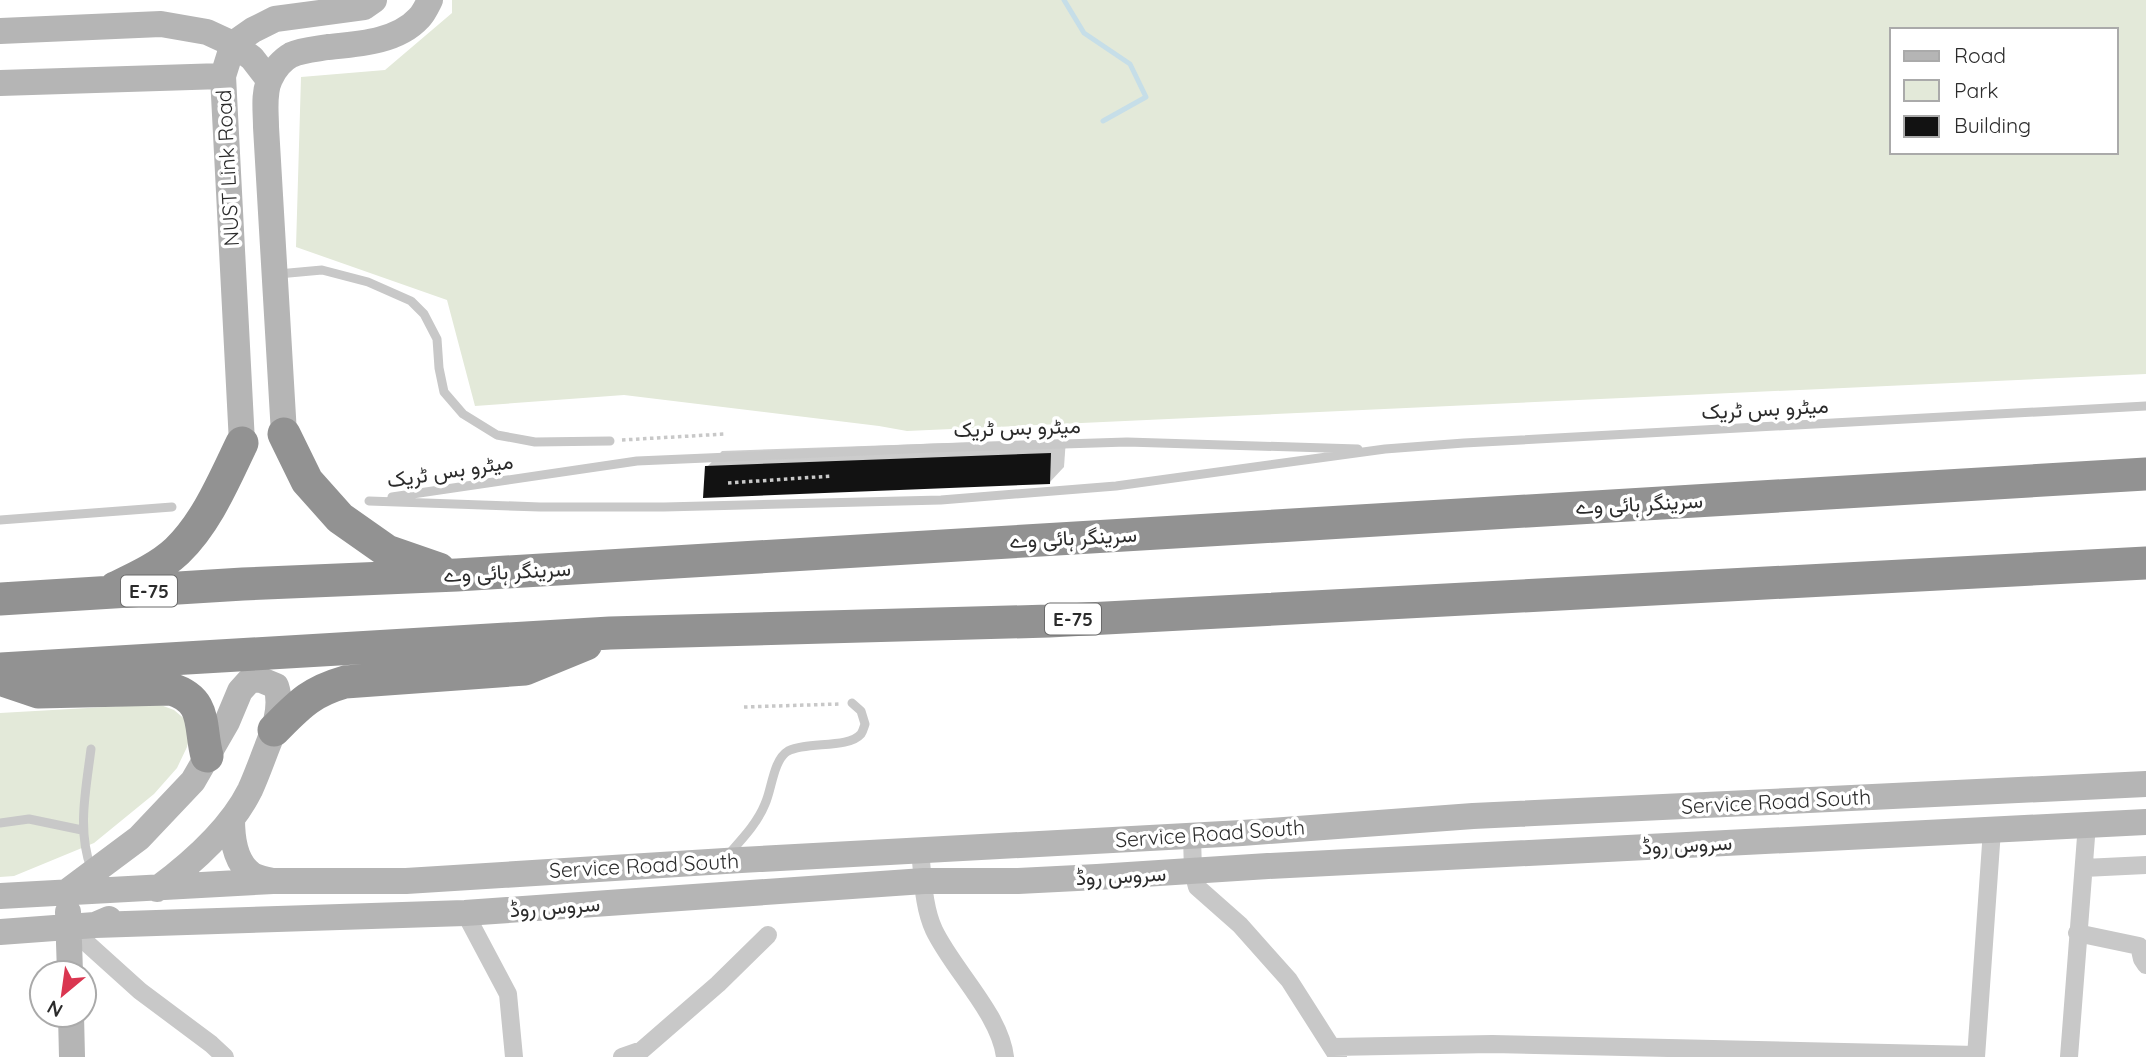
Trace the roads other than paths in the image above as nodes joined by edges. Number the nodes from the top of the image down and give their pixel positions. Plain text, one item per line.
1 (373, 0) edge
2 (430, 0) edge
3 (0, 31) edge
4 (233, 44) junction
5 (223, 76) junction
6 (269, 80) junction
7 (0, 83) edge
8 (274, 274) junction
9 (2146, 406) edge
10 (284, 434) joint
11 (610, 441) road end
12 (242, 443) joint
13 (1385, 449) junction
14 (2146, 474) edge
15 (172, 507) dead end
16 (0, 520) edge
17 (2146, 563) edge
18 (457, 575) junction
19 (104, 594) junction
20 (0, 600) edge
21 (610, 633) junction
22 (0, 669) edge
23 (0, 679) edge
24 (852, 703) road end
25 (276, 722) junction
26 (91, 749) dead end
27 (207, 756) junction
28 (2146, 783) edge
29 (232, 819) junction
30 (2146, 822) edge
31 (0, 823) edge
32 (2087, 824) junction
33 (82, 830) junction
34 (1992, 830) junction
35 (1192, 836) junction
36 (1090, 841) junction
37 (920, 851) junction
38 (722, 862) junction
39 (2146, 865) edge
40 (2084, 867) junction
41 (1193, 872) junction
42 (92, 873) junction
43 (1097, 877) junction
44 (273, 881) junction
45 (924, 881) junction
46 (160, 886) junction
47 (68, 891) junction
48 (0, 896) edge
49 (464, 913) junction
50 (95, 925) junction
51 (69, 927) junction
52 (0, 932) edge
53 (2077, 933) junction
54 (768, 935) dead end
55 (70, 959) edge
56 (2146, 965) edge
57 (71, 1029) edge
58 (1493, 1051) edge
59 (1336, 1052) edge
60 (1976, 1056) edge
61 (72, 1057) edge
62 (225, 1057) edge
63 (514, 1057) edge
64 (622, 1057) edge
65 (1005, 1057) edge
66 (2069, 1057) edge

1 - 4 main road
2 - 6 main road
3 - 4 main road
4 - 5 main road, NUST Link Road
4 - 6 main road
5 - 7 main road
5 - 12 main road, NUST Link Road
6 - 8 main road, NUST Link Road
8 - 10 main road, NUST Link Road
8 - 11 lane
9 - 13 lane, میٹرو بس ٹریک
10 - 18 highway
12 - 19 highway
13 - 13 lane, میٹرو بس ٹریک
14 - 18 highway, سرینگر ہائی وے / E-75
15 - 16 lane
17 - 21 highway, E-75
18 - 19 highway, سرینگر ہائی وے / E-75
19 - 20 highway, سرینگر ہائی وے / E-75
21 - 22 highway, E-75
21 - 25 highway
23 - 27 highway
24 - 38 lane
25 - 27 main road
25 - 29 main road
26 - 33 lane
27 - 42 main road
28 - 35 main road, Service Road South
29 - 44 main road
29 - 46 main road
30 - 32 main road, سروس روڈ
31 - 33 lane
32 - 34 main road, سروس روڈ
32 - 40 street
33 - 42 lane
34 - 41 main road, سروس روڈ
34 - 60 street
35 - 36 main road, Service Road South
35 - 41 street
36 - 37 main road, Service Road South
36 - 43 main road
37 - 38 main road, Service Road South
37 - 45 street
38 - 44 main road, Service Road South
39 - 40 street
40 - 53 street
41 - 43 main road, سروس روڈ
41 - 59 street
42 - 47 main road
43 - 45 main road, سروس روڈ
44 - 46 main road, Service Road South
45 - 49 main road, سروس روڈ
45 - 65 street
46 - 47 main road, Service Road South
46 - 50 main road
47 - 48 main road, Service Road South
47 - 51 main road
49 - 50 main road, سروس روڈ
49 - 63 street
50 - 51 main road, سروس روڈ
51 - 52 main road, سروس روڈ
51 - 55 main road
51 - 62 street
53 - 56 street
53 - 66 street
54 - 64 street
57 - 61 main road
58 - 59 street
58 - 60 street

